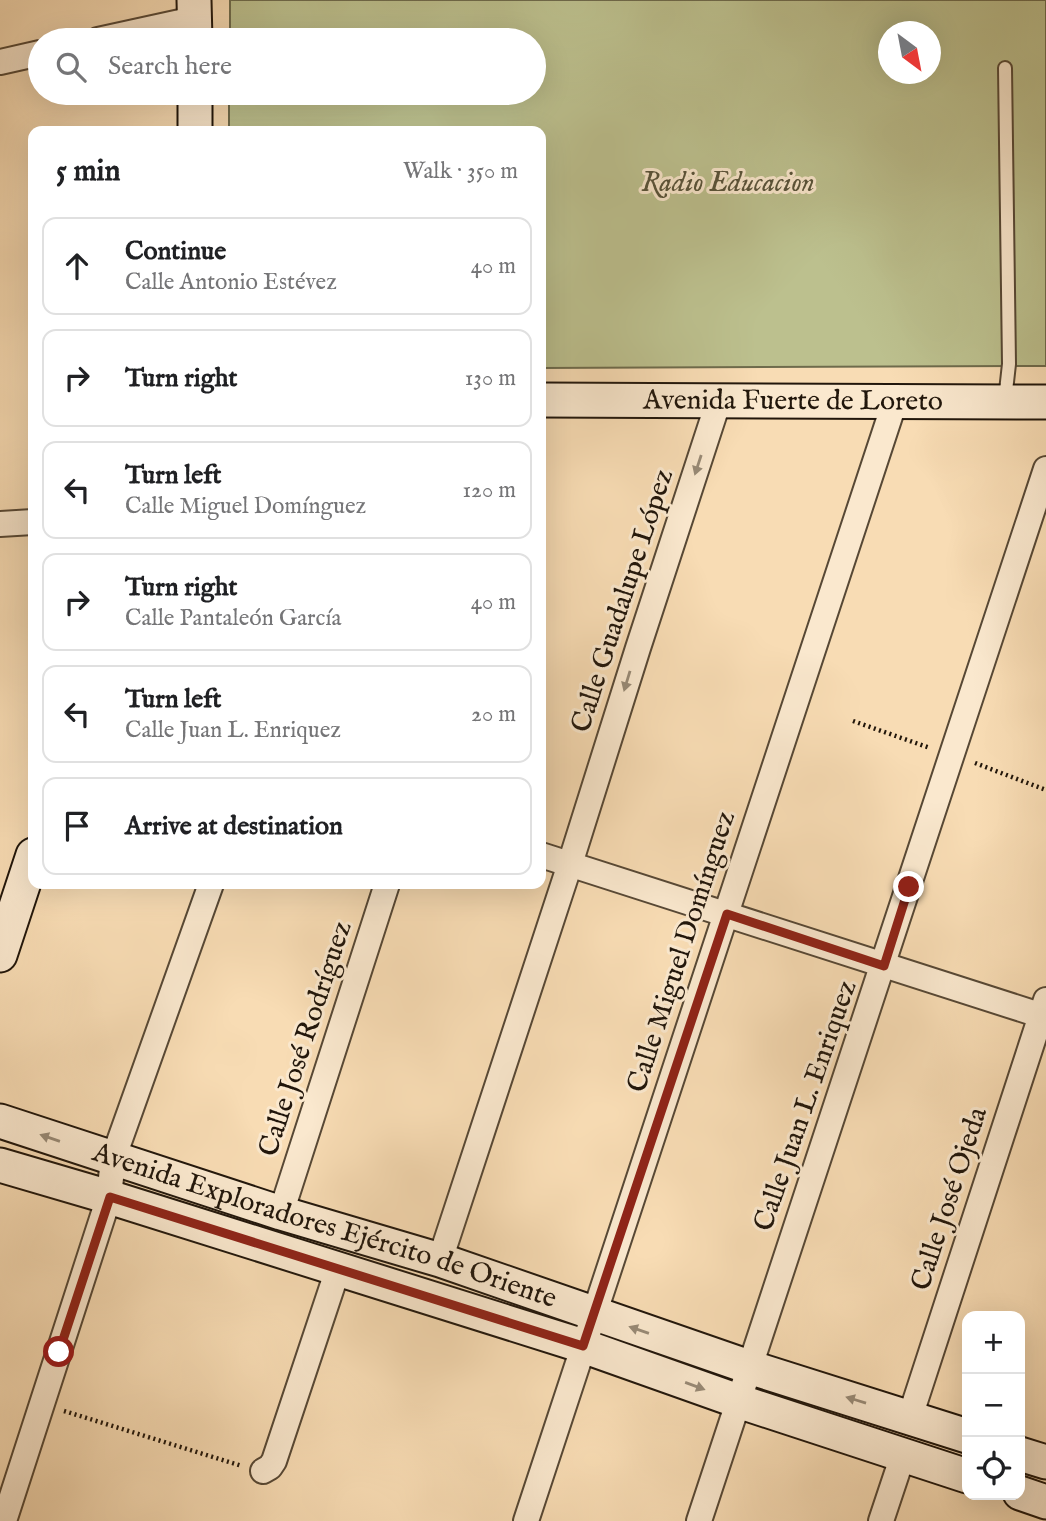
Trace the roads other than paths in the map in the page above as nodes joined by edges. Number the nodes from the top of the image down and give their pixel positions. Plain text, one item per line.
1 (194, 20) edge
2 (156, 28) edge
3 (28, 56) edge
4 (0, 62) edge
5 (1005, 68) dead end
6 (195, 105) edge
7 (195, 126) edge
8 (719, 400) junction
9 (895, 401) junction
10 (1004, 401) junction
11 (1046, 402) edge
12 (546, 406) edge
13 (1046, 469) edge
14 (28, 522) edge
15 (0, 524) edge
16 (546, 857) edge
17 (570, 864) junction
18 (28, 870) edge
19 (209, 889) edge
20 (385, 889) edge
21 (727, 914) junction
22 (0, 955) edge
23 (884, 966) junction
24 (1044, 1010) edge
25 (0, 1121) edge
26 (113, 1159) junction
27 (0, 1165) edge
28 (110, 1197) junction
29 (281, 1213) junction
30 (440, 1260) junction
31 (338, 1269) junction
32 (593, 1314) junction
33 (583, 1346) junction
34 (749, 1367) junction
35 (738, 1401) junction
36 (910, 1417) junction
37 (962, 1434) edge
38 (903, 1455) junction
39 (1025, 1456) edge
40 (1046, 1462) edge
41 (263, 1471) road end
42 (962, 1474) edge
43 (1025, 1495) edge
44 (1046, 1502) edge
45 (4, 1521) edge
46 (526, 1521) edge
47 (699, 1521) edge
48 (881, 1521) edge

1 - 2 street
3 - 4 street
5 - 10 lane
6 - 7 street
8 - 9 street, Avenida Fuerte de Loreto
8 - 12 street, Avenida Fuerte de Loreto
8 -> 17 street, Calle Guadalupe López
9 - 10 street, Avenida Fuerte de Loreto
9 - 21 street, Calle Miguel Domínguez
10 - 11 street, Avenida Fuerte de Loreto
13 - 23 street, Calle Juan L. Enriquez
14 - 15 street
16 - 17 street
17 - 21 street
17 - 30 street, Calle Guadalupe López
18 - 22 street
19 - 26 street
20 - 29 street, Calle José Rodríguez
21 - 23 street
21 - 32 street, Calle Miguel Domínguez
23 - 24 street
23 - 34 street, Calle Juan L. Enriquez
24 - 36 street, Calle José Ojeda
26 -> 25 street, Avenida Exploradores Ejército de Oriente
26 - 28 street
26 - 29 street, Avenida Exploradores Ejército de Oriente
27 - 28 street, Avenida Exploradores Ejército de Oriente
28 - 31 street, Avenida Exploradores Ejército de Oriente
28 - 45 street
29 - 30 street, Avenida Exploradores Ejército de Oriente
30 - 32 street, Avenida Exploradores Ejército de Oriente
31 - 33 street, Avenida Exploradores Ejército de Oriente
31 - 41 street
32 - 33 street, Calle Miguel Domínguez
34 -> 32 street, Avenida Exploradores Ejército de Oriente
33 -> 35 street, Avenida Exploradores Ejército de Oriente
33 - 46 street, Calle Miguel Domínguez
34 - 35 street, Calle Juan L. Enriquez
36 -> 34 street, Avenida Exploradores Ejército de Oriente
35 - 38 street, Avenida Exploradores Ejército de Oriente
35 - 47 street, Calle Juan L. Enriquez
36 - 37 street, Avenida Exploradores Ejército de Oriente
38 - 42 street, Avenida Exploradores Ejército de Oriente
38 - 48 street
39 - 40 street
43 - 44 street

